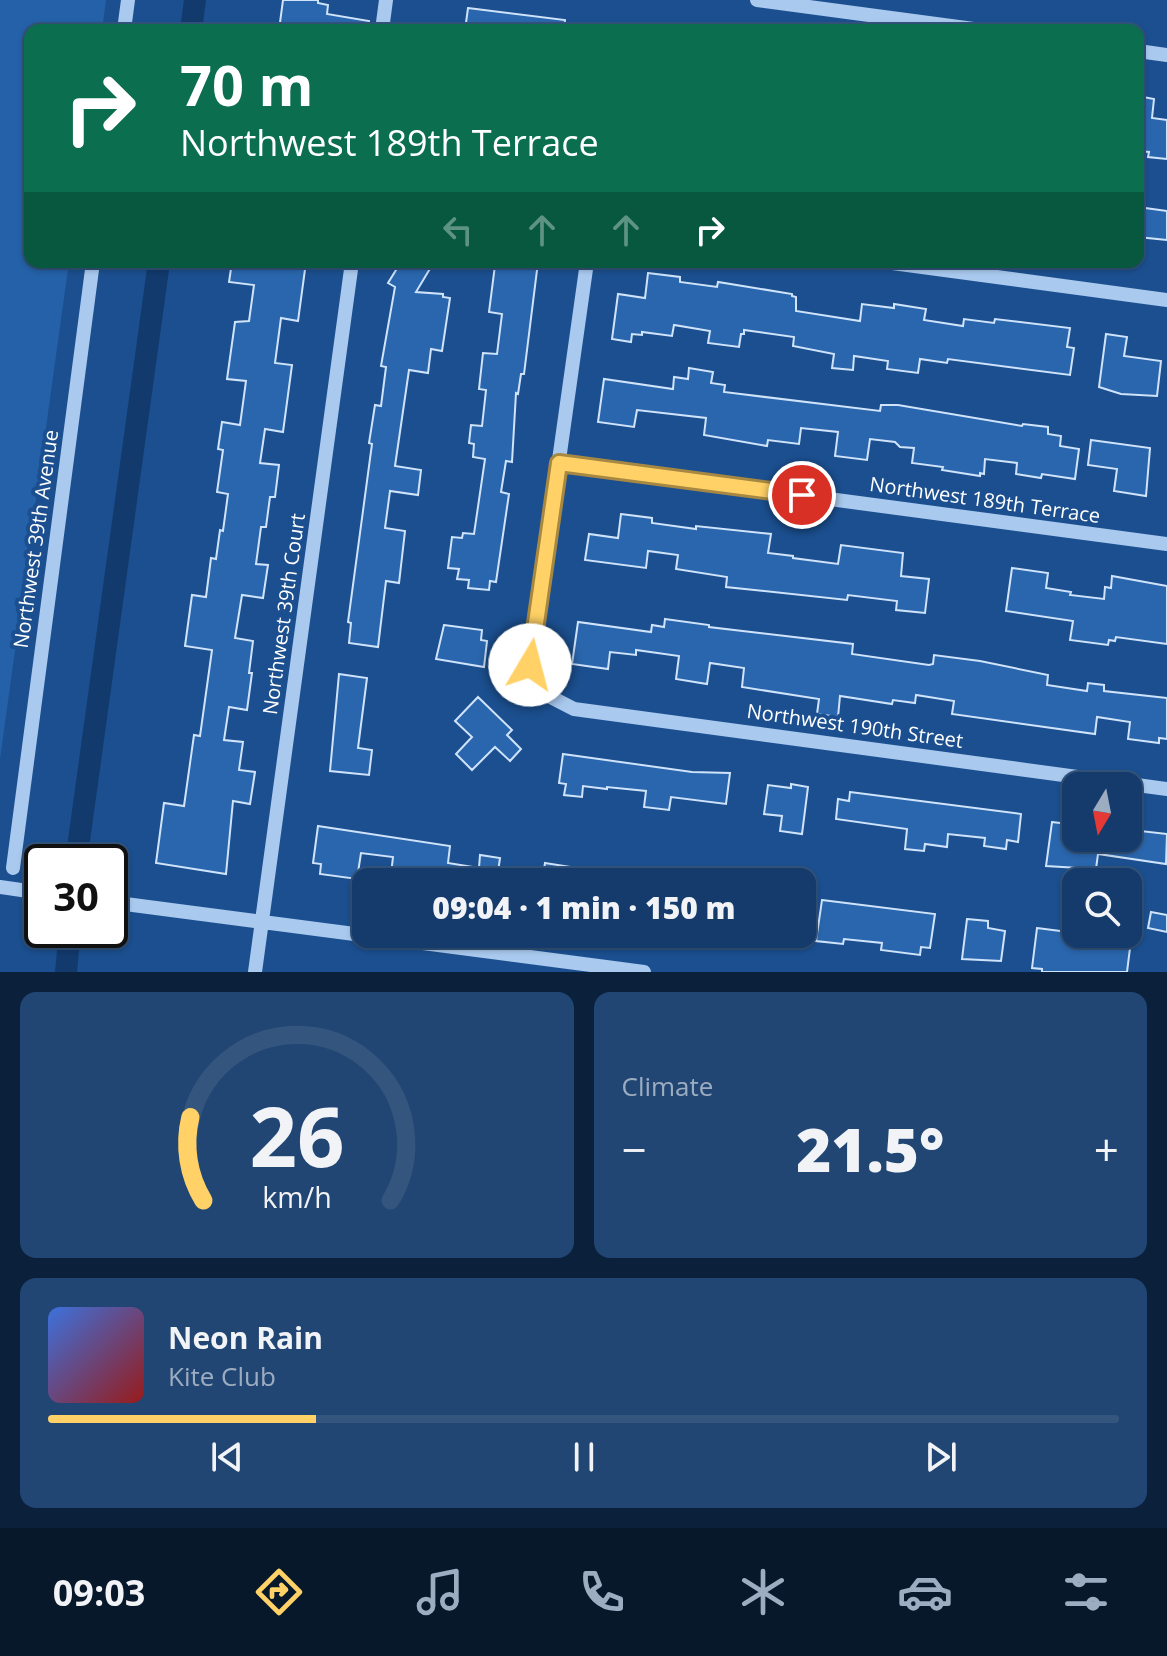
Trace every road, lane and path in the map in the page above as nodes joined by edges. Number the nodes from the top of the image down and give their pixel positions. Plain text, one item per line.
1 (128, 0) edge
2 (386, 0) edge
3 (757, 0) edge
4 (125, 24) edge
5 (383, 24) edge
6 (936, 24) edge
7 (1144, 52) edge
8 (1167, 55) edge
9 (92, 268) edge
10 (351, 268) edge
11 (586, 268) edge
12 (930, 268) edge
13 (1167, 300) edge
14 (559, 463) junction
15 (1167, 544) edge
16 (1167, 789) edge
17 (13, 868) dead end
18 (0, 887) edge
19 (24, 890) edge
20 (128, 904) edge
21 (262, 921) junction
22 (255, 972) edge
23 (644, 972) edge

1 - 4 street
2 - 5 street
3 - 6 street
7 - 8 street
9 - 17 street, Northwest 39th Avenue
10 - 21 street, Northwest 39th Court
11 - 14 street
12 - 13 street
14 - 15 street, Northwest 189th Terrace
14 - 16 street, Northwest 190th Street
18 - 19 street
20 - 21 street
21 - 22 street, Northwest 39th Court
21 - 23 street

